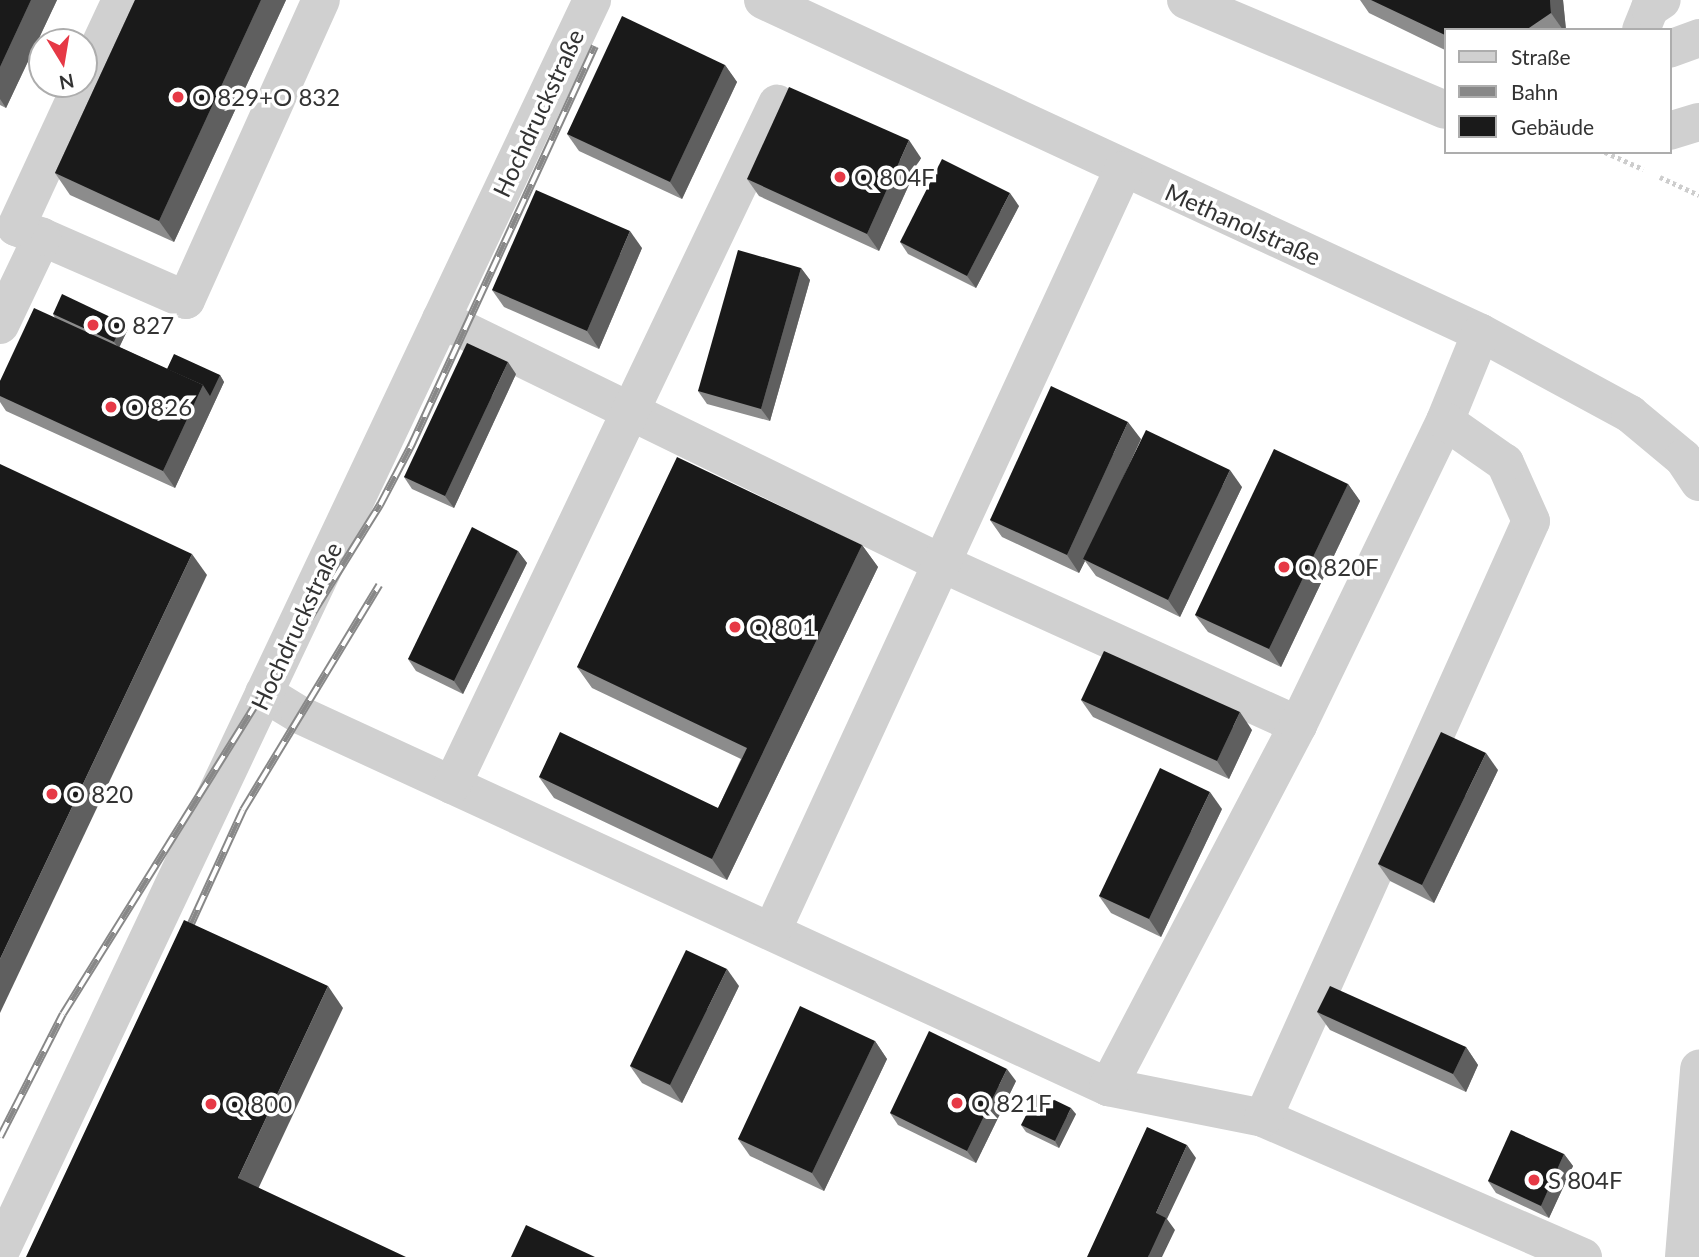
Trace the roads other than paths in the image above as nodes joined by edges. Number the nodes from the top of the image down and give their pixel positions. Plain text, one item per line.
1 (121, 0) edge
2 (321, 0) edge
3 (592, 0) edge
4 (763, 0) edge
5 (1186, 0) edge
6 (1662, 0) edge
7 (1642, 28) edge
8 (1699, 38) edge
9 (1671, 48) edge
10 (98, 50) edge
11 (76, 98) edge
12 (777, 104) dead end
13 (1444, 110) edge
14 (1699, 122) edge
15 (1671, 130) edge
16 (1123, 170) junction
17 (19, 228) edge
18 (441, 319) junction
19 (0, 325) edge
20 (1481, 333) junction
21 (630, 411) junction
22 (1445, 421) junction
23 (1699, 482) edge
24 (943, 564) junction
25 (264, 693) junction
26 (1298, 725) junction
27 (452, 785) junction
28 (772, 931) junction
29 (1699, 1069) edge
30 (1108, 1087) junction
31 (1263, 1118) junction
32 (0, 1252) edge
33 (1583, 1257) edge
34 (1684, 1257) edge

1 - 10 street
2 - 17 street
3 - 18 street, Hochdruckstraße
4 - 16 street, Methanolstraße
5 - 13 street
6 - 7 street
8 - 9 street
11 - 17 street
12 - 21 street
14 - 15 street
16 - 20 street, Methanolstraße
16 - 24 street
17 - 19 street
18 - 21 street
18 - 25 street, Hochdruckstraße
20 - 22 street
20 - 23 street, Methanolstraße
21 - 24 street
21 - 27 street
22 - 26 street
22 - 31 street
24 - 26 street
24 - 28 street
25 - 27 street
25 - 32 street, Hochdruckstraße
26 - 30 street
27 - 28 street
28 - 30 street
29 - 34 street
30 - 31 street
31 - 33 street

